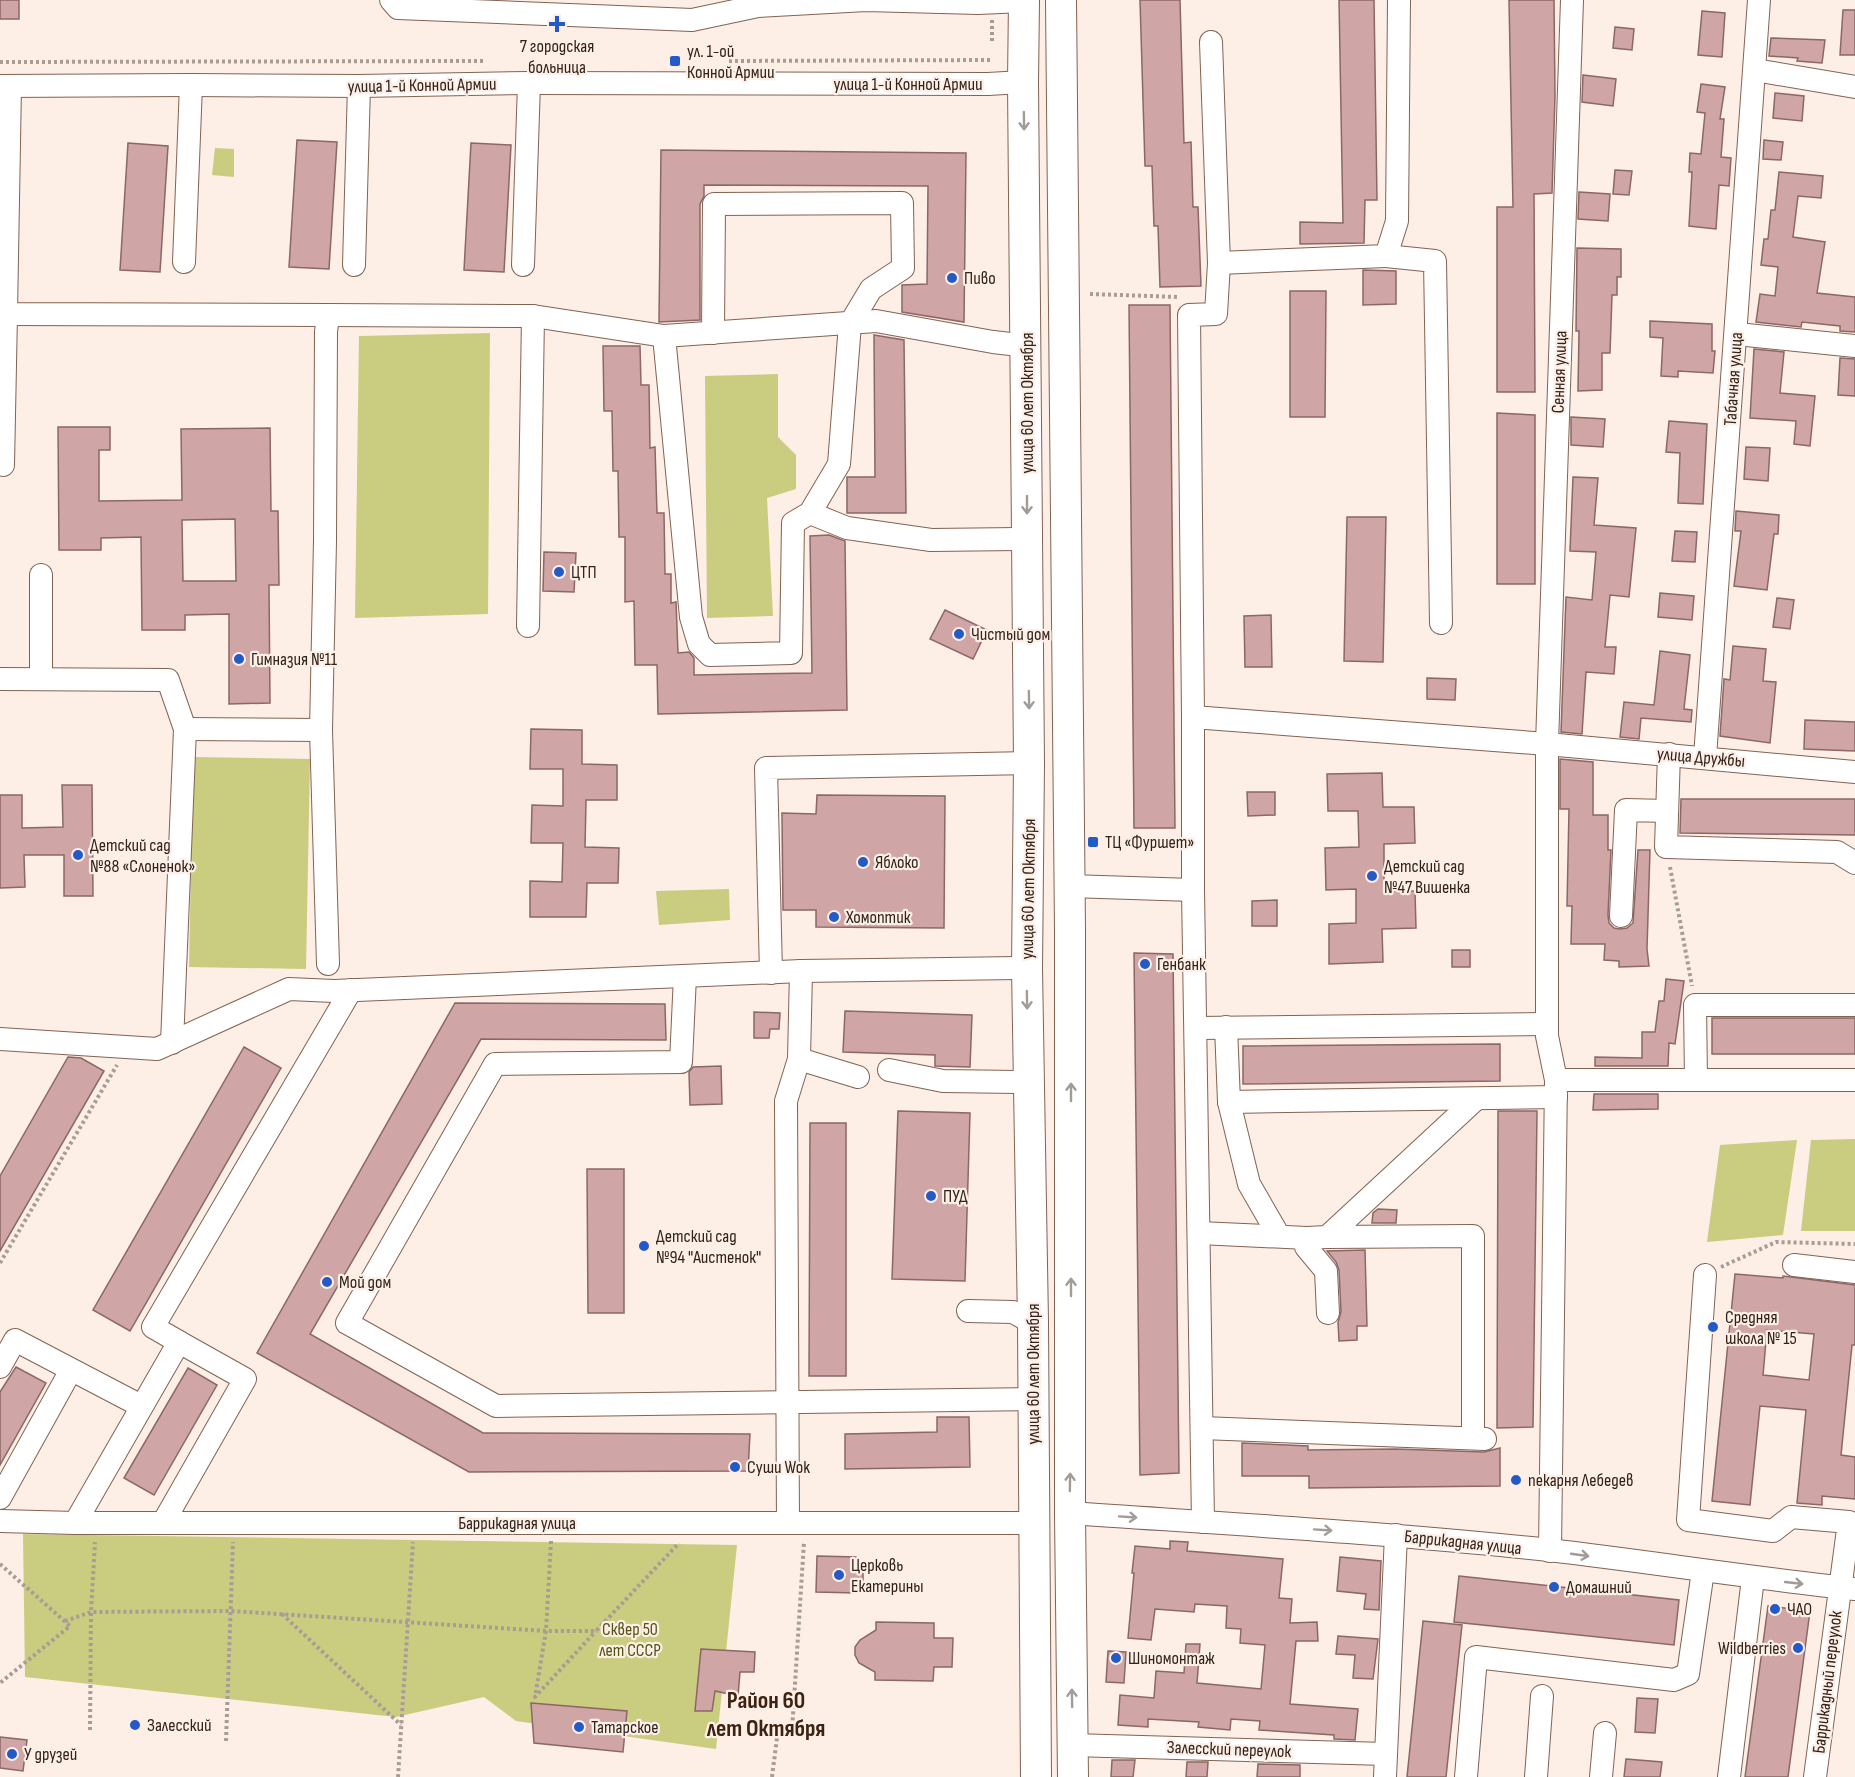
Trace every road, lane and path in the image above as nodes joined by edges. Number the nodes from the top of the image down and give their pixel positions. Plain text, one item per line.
1 (391, 0) edge
2 (866, 0) edge
3 (1024, 0) edge
4 (1061, 0) edge
5 (1399, 0) edge
6 (1572, 0) edge
7 (1759, 0) edge
8 (470, 6) edge
9 (728, 6) edge
10 (559, 7) edge
11 (617, 8) edge
12 (1211, 42) dead end
13 (1755, 70) junction
14 (1023, 82) junction
15 (529, 83) junction
16 (190, 85) junction
17 (5, 86) edge
18 (359, 86) junction
19 (1855, 87) edge
20 (1386, 256) junction
21 (184, 262) dead end
22 (1219, 263) junction
23 (354, 265) dead end
24 (523, 265) dead end
25 (1090, 294) dead end
26 (1217, 299) junction
27 (6, 314) junction
28 (328, 315) junction
29 (533, 316) junction
30 (850, 324) junction
31 (713, 333) junction
32 (1737, 334) junction
33 (664, 336) junction
34 (1027, 346) junction
35 (1855, 346) edge
36 (1028, 426) junction
37 (1064, 427) junction
38 (0, 464) edge
39 (810, 513) junction
40 (1027, 539) junction
41 (41, 575) dead end
42 (1441, 623) dead end
43 (528, 626) dead end
44 (0, 679) edge
45 (41, 679) junction
46 (1193, 717) junction
47 (185, 729) junction
48 (321, 730) junction
49 (1546, 744) junction
50 (1669, 754) junction
51 (1705, 757) junction
52 (1029, 763) junction
53 (1855, 772) edge
54 (1667, 811) junction
55 (1666, 847) junction
56 (1855, 863) edge
57 (1070, 886) junction
58 (1193, 890) junction
59 (1620, 916) dead end
60 (327, 964) dead end
61 (1027, 968) junction
62 (801, 971) junction
63 (771, 973) junction
64 (685, 976) junction
65 (351, 990) junction
66 (1695, 1005) junction
67 (1855, 1005) edge
68 (1547, 1024) junction
69 (1226, 1027) junction
70 (1196, 1028) junction
71 (0, 1039) edge
72 (172, 1043) junction
73 (127, 1048) junction
74 (799, 1059) junction
75 (889, 1070) dead end
76 (858, 1077) dead end
77 (1696, 1080) junction
78 (1855, 1080) edge
79 (1028, 1082) junction
80 (1556, 1088) junction
81 (1476, 1098) junction
82 (1229, 1102) junction
83 (1199, 1233) junction
84 (1279, 1236) junction
85 (1317, 1238) junction
86 (0, 1263) edge
87 (1794, 1265) dead end
88 (1855, 1272) edge
89 (1705, 1275) dead end
90 (968, 1311) dead end
91 (1026, 1312) junction
92 (1329, 1313) dead end
93 (178, 1342) junction
94 (0, 1366) edge
95 (72, 1370) junction
96 (1033, 1399) junction
97 (786, 1402) junction
98 (141, 1406) junction
99 (1202, 1428) junction
100 (0, 1498) edge
101 (1070, 1514) junction
102 (0, 1521) edge
103 (1203, 1522) junction
104 (75, 1523) junction
105 (163, 1523) junction
106 (234, 1523) junction
107 (414, 1523) junction
108 (699, 1523) junction
109 (1034, 1523) junction
110 (796, 1528) junction
111 (1396, 1535) junction
112 (95, 1541) dead end
113 (550, 1541) dead end
114 (1550, 1551) junction
115 (0, 1564) edge
116 (1703, 1571) junction
117 (1753, 1578) junction
118 (1847, 1589) edge
119 (91, 1611) junction
120 (231, 1611) junction
121 (282, 1614) junction
122 (65, 1621) junction
123 (408, 1622) junction
124 (546, 1631) junction
125 (596, 1631) junction
126 (0, 1683) edge
127 (1542, 1696) dead end
128 (402, 1725) junction
129 (90, 1730) dead end
130 (1605, 1733) dead end
131 (226, 1741) dead end
132 (1072, 1745) junction
133 (1386, 1754) junction
134 (398, 1777) edge
135 (772, 1777) edge
136 (1036, 1777) edge
137 (1073, 1777) edge
138 (1385, 1777) edge
139 (1466, 1777) edge
140 (1536, 1777) edge
141 (1601, 1777) edge
142 (1729, 1777) edge
143 (1815, 1777) edge

1 - 8 street
2 - 3 street
2 - 9 street
3 - 14 main road, улица 60 лет Октября
4 - 37 main road, улица 60 лет Октября
5 - 20 street
6 - 49 street, Сенная улица
7 - 13 street, Табачная улица
8 - 10 street
9 - 11 street
10 - 11 street
12 - 22 street
13 - 19 street
13 - 32 street, Табачная улица
14 - 15 street, улица 1-й Конной Армии
14 -> 34 main road, улица 60 лет Октября
15 - 18 street, улица 1-й Конной Армии
15 - 24 street
16 - 17 street, улица 1-й Конной Армии
16 - 18 street, улица 1-й Конной Армии
16 - 21 street
17 - 27 street
18 - 23 street
20 - 22 street
20 - 42 street
22 - 26 street
25 - 26 path
26 - 46 street
27 - 28 street
27 - 38 street
28 - 29 street
28 - 48 street
29 - 33 street
29 - 43 street
30 - 31 street
30 - 31 street
30 - 34 street
30 - 39 street
31 - 33 street
32 - 35 street
32 - 51 street, Табачная улица
33 - 39 street
34 - 36 main road, улица 60 лет Октября
36 - 37 main road
36 -> 40 main road, улица 60 лет Октября
37 - 57 main road, улица 60 лет Октября
39 - 40 street
40 -> 52 main road, улица 60 лет Октября
41 - 45 street
44 - 45 street
45 - 47 street
46 - 49 street, улица Дружбы
46 - 58 street
47 - 48 street
47 - 72 street
48 - 60 street
49 - 50 street, улица Дружбы
49 - 68 street, Сенная улица
50 - 51 street, улица Дружбы
50 - 54 street
51 - 53 street, улица Дружбы
52 - 61 main road, улица 60 лет Октября
52 - 63 street
54 - 55 street
54 - 59 street
55 - 56 street
55 - 66 path
57 - 58 street
101 -> 57 main road, улица 60 лет Октября
58 - 70 street
61 - 62 street
61 -> 79 main road, улица 60 лет Октября
62 - 63 street
62 - 74 street
63 - 64 street
64 - 65 street
64 - 97 street
65 - 72 street
65 - 93 street
66 - 67 street
66 - 77 street
68 - 69 street
68 - 80 street, Сенная улица
69 - 70 street
69 - 82 street
70 - 83 street
71 - 73 street
72 - 73 street
73 - 86 path
74 - 76 street
74 - 97 street
75 - 79 street
77 - 78 street
77 - 80 street
79 - 91 main road, улица 60 лет Октября
80 - 81 street
80 - 114 street, Сенная улица
81 - 82 street
81 - 85 street
82 - 84 street
83 - 84 street
83 - 99 street
84 - 85 street
85 - 92 street
85 - 99 street
87 - 88 street
89 - 118 street, Баррикадный переулок
90 - 91 street
91 - 96 main road, улица 60 лет Октября
93 - 98 street
93 - 105 street
94 - 95 street
95 - 98 street
95 - 100 street
96 - 97 street
96 - 109 main road, улица 60 лет Октября
97 - 110 street
98 - 104 street
99 - 103 street
101 -> 103 street, Баррикадная улица
132 -> 101 main road, улица 60 лет Октября
102 - 104 street, Баррикадная улица
103 -> 111 street, Баррикадная улица
104 - 105 street, Баррикадная улица
105 - 106 street, Баррикадная улица
106 - 107 street, Баррикадная улица
106 - 120 path
107 - 108 street, Баррикадная улица
107 - 123 path
108 - 110 street, Баррикадная улица
108 - 125 path
109 - 110 street, Баррикадная улица
109 - 136 main road, улица 60 лет Октября
110 - 135 path
111 - 114 street, Баррикадная улица
111 - 133 street
112 - 119 path
113 - 124 path
114 -> 116 street, Баррикадная улица
115 - 122 path
116 - 117 street, Баррикадная улица
116 - 139 street
117 -> 118 street, Баррикадная улица
117 - 142 street
118 - 143 street, Баррикадный переулок
119 - 120 path
119 - 122 path
119 - 129 path
120 - 121 path
120 - 131 path
121 - 123 path
121 - 128 path
122 - 126 path
123 - 124 path
123 - 128 path
124 - 125 path
124 - 125 path
127 - 140 street
128 - 134 path
130 - 141 street
132 - 133 street, Залесский переулок
132 - 137 main road, улица 60 лет Октября
133 - 138 street

